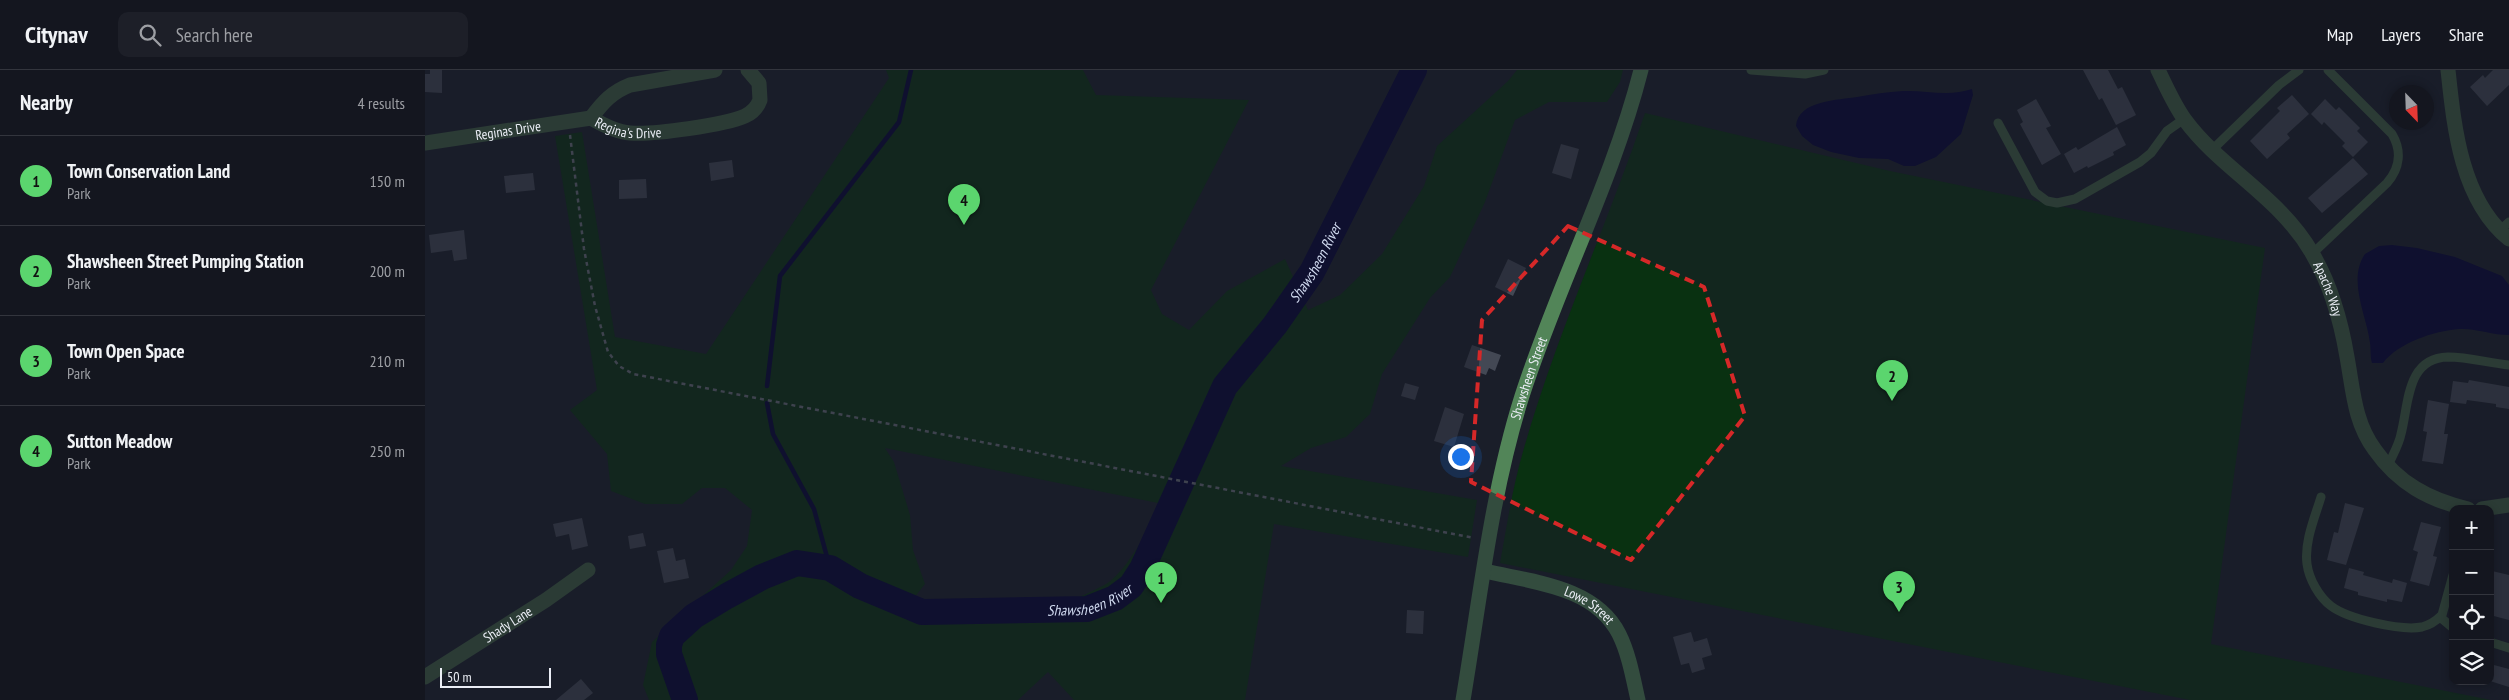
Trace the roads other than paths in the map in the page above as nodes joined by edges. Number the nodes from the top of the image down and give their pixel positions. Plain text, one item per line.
1 (715, 70) edge
2 (748, 70) edge
3 (1641, 70) edge
4 (1751, 70) edge
5 (1824, 70) edge
6 (2157, 70) edge
7 (2299, 70) edge
8 (2328, 70) edge
9 (2448, 70) edge
10 (591, 118) junction
11 (2184, 119) junction
12 (1998, 123) dead end
13 (425, 143) edge
14 (2213, 149) junction
15 (2506, 230) edge
16 (2313, 254) junction
17 (2509, 366) edge
18 (2388, 466) junction
19 (2321, 497) dead end
20 (2454, 505) edge
21 (2509, 505) edge
22 (2494, 507) edge
23 (589, 570) dead end
24 (1485, 571) junction
25 (2449, 591) edge
26 (2440, 617) junction
27 (2449, 625) edge
28 (2494, 643) edge
29 (2509, 648) edge
30 (425, 677) edge
31 (1463, 700) edge
32 (1638, 700) edge

1 - 10 street, Regina's Drive
2 - 10 street, Regina's Drive
3 - 24 main road, Shawsheen Street
4 - 5 lane
6 - 11 street, Apache Way
7 - 14 lane
8 - 16 lane
9 - 15 street
10 - 13 street, Reginas Drive
11 - 12 lane
11 - 14 street, Apache Way
14 - 16 street, Apache Way
16 - 18 street, Apache Way
17 - 18 lane
18 - 20 street, Apache Way
19 - 26 lane
21 - 22 street
23 - 30 street, Shady Lane
24 - 31 main road, Shawsheen Street
24 - 32 main road, Lowe Street
25 - 26 lane
26 - 27 lane
28 - 29 lane

